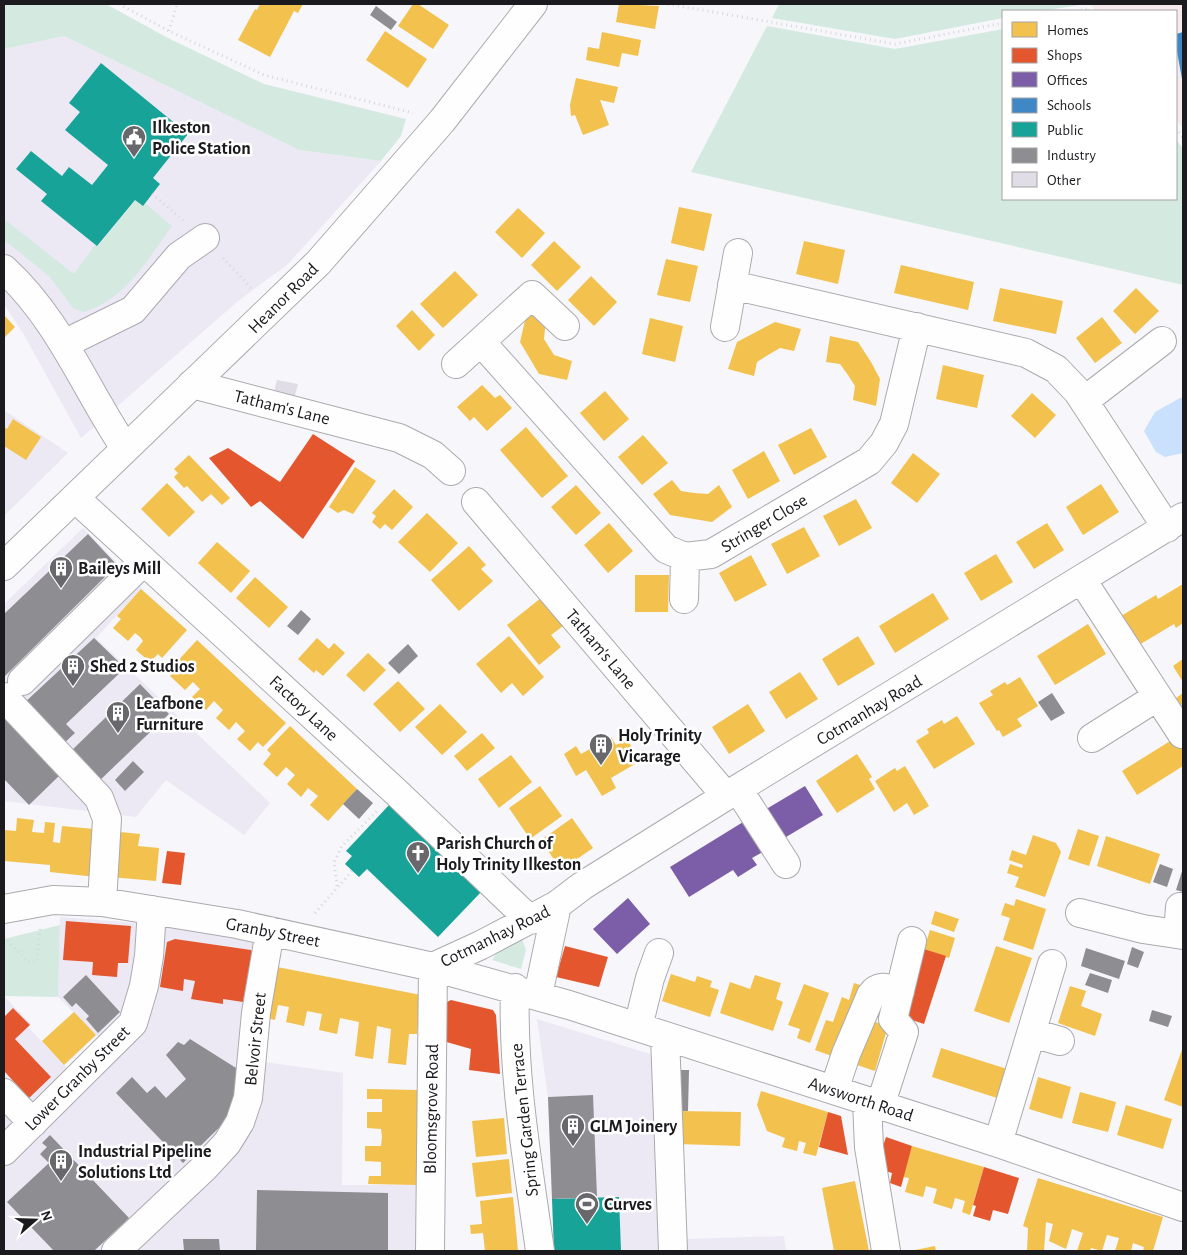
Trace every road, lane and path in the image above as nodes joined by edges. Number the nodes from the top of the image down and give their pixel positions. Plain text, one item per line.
1 (119, 4) edge
2 (177, 4) edge
3 (533, 4) edge
4 (668, 4) edge
5 (1002, 23) edge
6 (169, 31) junction
7 (442, 121) junction
8 (205, 238) dead end
9 (738, 253) dead end
10 (4, 269) edge
11 (732, 285) junction
12 (565, 326) dead end
13 (725, 327) dead end
14 (917, 327) junction
15 (1162, 341) dead end
16 (481, 342) junction
17 (64, 344) junction
18 (456, 364) dead end
19 (192, 384) junction
20 (1084, 401) junction
21 (126, 448) junction
22 (451, 471) dead end
23 (75, 498) junction
24 (476, 502) dead end
25 (1175, 523) edge
26 (7, 556) edge
27 (685, 557) junction
28 (144, 561) junction
29 (1082, 580) junction
30 (684, 598) dead end
31 (13, 689) edge
32 (1173, 715) edge
33 (1092, 738) dead end
34 (396, 792) junction
35 (732, 792) junction
36 (786, 864) dead end
37 (352, 870) dead end
38 (338, 886) junction
39 (102, 902) junction
40 (557, 905) junction
41 (4, 909) edge
42 (152, 910) junction
43 (1080, 913) dead end
44 (530, 920) junction
45 (40, 924) dead end
46 (1180, 925) edge
47 (270, 931) junction
48 (4, 937) edge
49 (307, 938) junction
50 (912, 940) dead end
51 (659, 953) dead end
52 (1052, 964) dead end
53 (433, 966) junction
54 (526, 991) junction
55 (900, 991) junction
56 (638, 1027) junction
57 (1032, 1033) junction
58 (665, 1036) junction
59 (1060, 1041) dead end
60 (834, 1090) junction
61 (4, 1093) edge
62 (873, 1104) junction
63 (33, 1123) junction
64 (998, 1144) junction
65 (4, 1151) edge
66 (1183, 1207) edge
67 (116, 1251) edge
68 (430, 1251) edge
69 (540, 1251) edge
70 (673, 1251) edge
71 (886, 1251) edge

1 - 6 path
2 - 6 path
3 - 7 street, Heanor Road
4 - 5 path
6 - 7 path
7 - 19 street, Heanor Road
8 - 17 street
9 - 11 street
10 - 17 street
11 - 13 street
11 - 14 street
12 - 16 street
14 - 20 street
14 - 27 street, Stringer Close
15 - 20 street
16 - 18 street
16 - 27 street
17 - 21 street
19 - 21 street, Heanor Road
19 - 22 street, Tatham's Lane
20 - 25 street
21 - 23 street, Heanor Road
23 - 26 street, Heanor Road
23 - 28 street, Factory Lane
24 - 35 street, Tatham's Lane
25 - 29 street, Cotmanhay Road
27 - 30 street
28 - 31 street
28 - 34 street, Factory Lane
29 - 32 street
29 - 35 street, Cotmanhay Road
31 - 39 street
32 - 33 street
34 - 38 path
34 - 44 street, Factory Lane
35 - 36 street, Tatham's Lane
35 - 40 street, Cotmanhay Road
37 - 38 path
38 - 49 path
39 - 41 street, Granby Street
39 - 42 street, Granby Street
40 - 44 street, Cotmanhay Road
40 - 54 street, Cotmanhay Road
42 - 47 street, Granby Street
42 - 63 street, Lower Granby Street
43 - 46 street
44 - 53 street, Cotmanhay Road
45 - 48 path
47 - 49 street, Granby Street
47 - 67 street, Belvoir Street
49 - 53 street, Granby Street
50 - 55 street
51 - 56 street
52 - 57 street
53 - 54 street, Granby Street
53 - 68 street, Bloomsgrove Road
54 - 56 street, Awsworth Road
54 - 69 street, Spring Garden Terrace
55 - 60 street
55 - 62 street
56 - 58 street, Awsworth Road
57 - 59 street
57 - 64 street
58 - 60 street, Awsworth Road
58 - 70 street
60 - 62 street, Awsworth Road
61 - 63 street
62 - 64 street, Awsworth Road
62 - 71 street
63 - 65 street, Lower Granby Street
64 - 66 street, Awsworth Road

